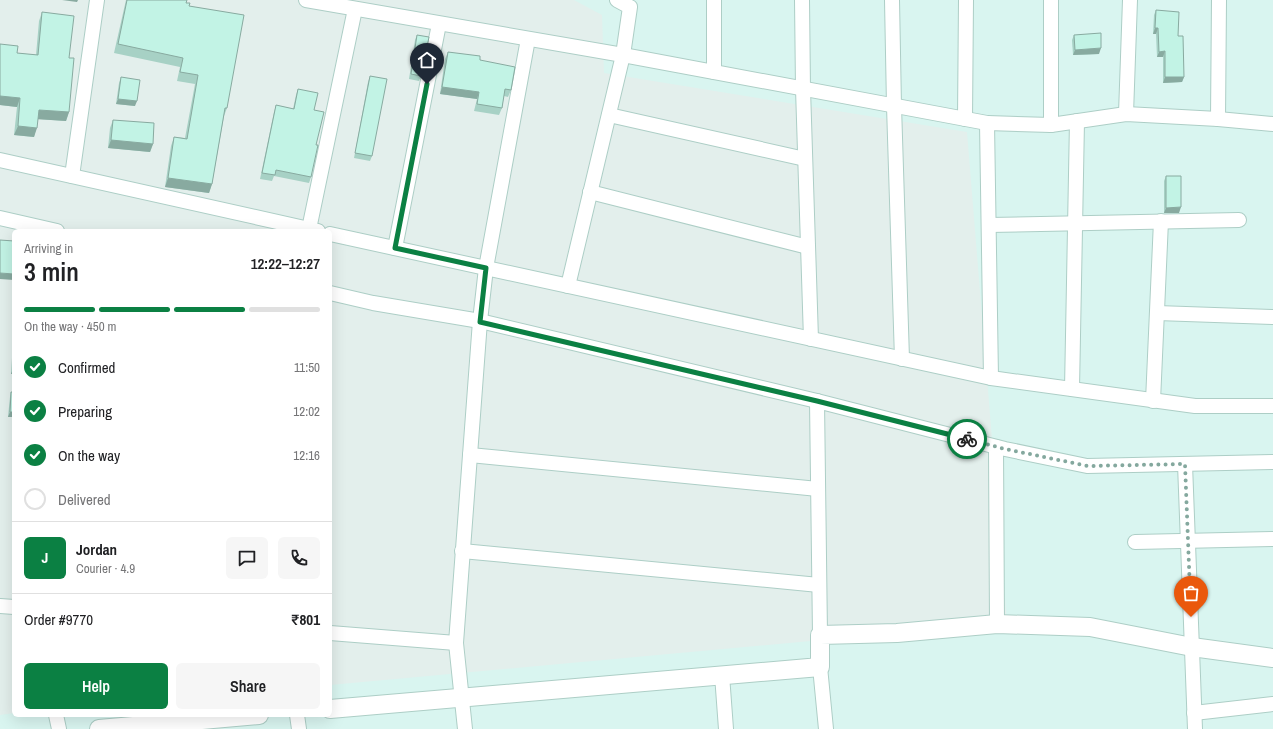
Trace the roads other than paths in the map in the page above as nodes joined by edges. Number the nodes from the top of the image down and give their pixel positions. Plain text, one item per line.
1 (97, 0) edge
2 (306, 0) edge
3 (617, 0) edge
4 (714, 0) edge
5 (802, 0) edge
6 (892, 0) edge
7 (966, 0) edge
8 (1051, 0) edge
9 (1130, 0) edge
10 (1218, 0) edge
11 (630, 3) edge
12 (355, 9) junction
13 (439, 24) junction
14 (528, 39) junction
15 (623, 56) junction
16 (714, 72) junction
17 (803, 89) junction
18 (894, 106) junction
19 (1126, 114) junction
20 (609, 115) junction
21 (965, 119) junction
22 (1218, 119) junction
23 (1077, 121) junction
24 (987, 123) junction
25 (1273, 124) edge
26 (1051, 125) junction
27 (805, 159) junction
28 (0, 160) edge
29 (72, 176) junction
30 (590, 192) junction
31 (0, 218) edge
32 (1239, 220) dead end
33 (1161, 221) junction
34 (1075, 222) junction
35 (989, 225) junction
36 (48, 229) edge
37 (309, 229) edge
38 (313, 229) edge
39 (332, 234) edge
40 (808, 247) junction
41 (395, 248) junction
42 (486, 268) junction
43 (568, 286) junction
44 (332, 293) edge
45 (1157, 313) junction
46 (1273, 317) edge
47 (480, 322) junction
48 (811, 339) junction
49 (902, 359) junction
50 (991, 378) junction
51 (1072, 389) junction
52 (817, 401) junction
53 (1153, 401) junction
54 (1273, 406) edge
55 (996, 447) junction
56 (470, 455) junction
57 (1273, 462) edge
58 (1185, 464) junction
59 (818, 489) junction
60 (1273, 540) edge
61 (1135, 542) dead end
62 (1188, 542) junction
63 (462, 551) junction
64 (819, 585) junction
65 (0, 606) edge
66 (12, 607) edge
67 (997, 624) junction
68 (332, 633) edge
69 (820, 635) junction
70 (456, 643) junction
71 (1192, 647) junction
72 (1273, 658) edge
73 (820, 667) junction
74 (722, 675) junction
75 (461, 697) junction
76 (1273, 704) edge
77 (332, 709) edge
78 (1194, 713) junction
79 (56, 717) edge
80 (235, 717) edge
81 (297, 717) edge
82 (59, 729) edge
83 (99, 729) edge
84 (299, 729) edge
85 (465, 729) edge
86 (726, 729) edge
87 (826, 729) edge
88 (1195, 729) edge

1 - 29 street
2 - 12 street
3 - 11 street
4 - 16 street
5 - 17 street
6 - 18 street
7 - 21 street
8 - 26 street
9 - 19 street
10 - 22 street
11 - 15 street
12 - 13 street
12 - 38 street
13 - 14 street
13 - 41 street
14 - 15 street
14 - 42 street
15 - 16 street
15 - 20 street
16 - 17 street
17 - 18 street
17 - 27 street
18 - 21 street
18 - 49 street
19 - 22 street
19 - 23 street
20 - 27 street
20 - 30 street
21 - 24 street
22 - 25 street
23 - 26 street
23 - 34 street
24 - 26 street
24 - 35 street
27 - 40 street
28 - 29 street
29 - 37 street
30 - 40 street
30 - 43 street
31 - 36 street
32 - 33 street
33 - 34 street
33 - 45 street
34 - 35 street
34 - 51 street
35 - 50 street
39 - 41 street
40 - 48 street
41 - 42 street
42 - 43 street
42 - 47 street
43 - 48 street
44 - 47 street
45 - 46 street
45 - 53 street
47 - 52 street
47 - 56 street
48 - 49 street
49 - 50 street
50 - 51 street
51 - 53 street
52 - 55 street
52 - 59 street
53 - 54 street
55 - 58 street
55 - 67 street
56 - 59 street
56 - 63 street
57 - 58 street
58 - 62 street
59 - 64 street
60 - 62 street
61 - 62 street
62 - 71 street
63 - 64 street
63 - 70 street
64 - 69 street
65 - 66 street
67 - 69 street
67 - 71 street
68 - 70 street
69 - 73 street
70 - 75 street
71 - 72 street
71 - 78 street
73 - 74 street
73 - 87 street
74 - 75 street
74 - 86 street
75 - 77 street
75 - 85 street
76 - 78 street
78 - 88 street
79 - 82 street
80 - 83 street
81 - 84 street

